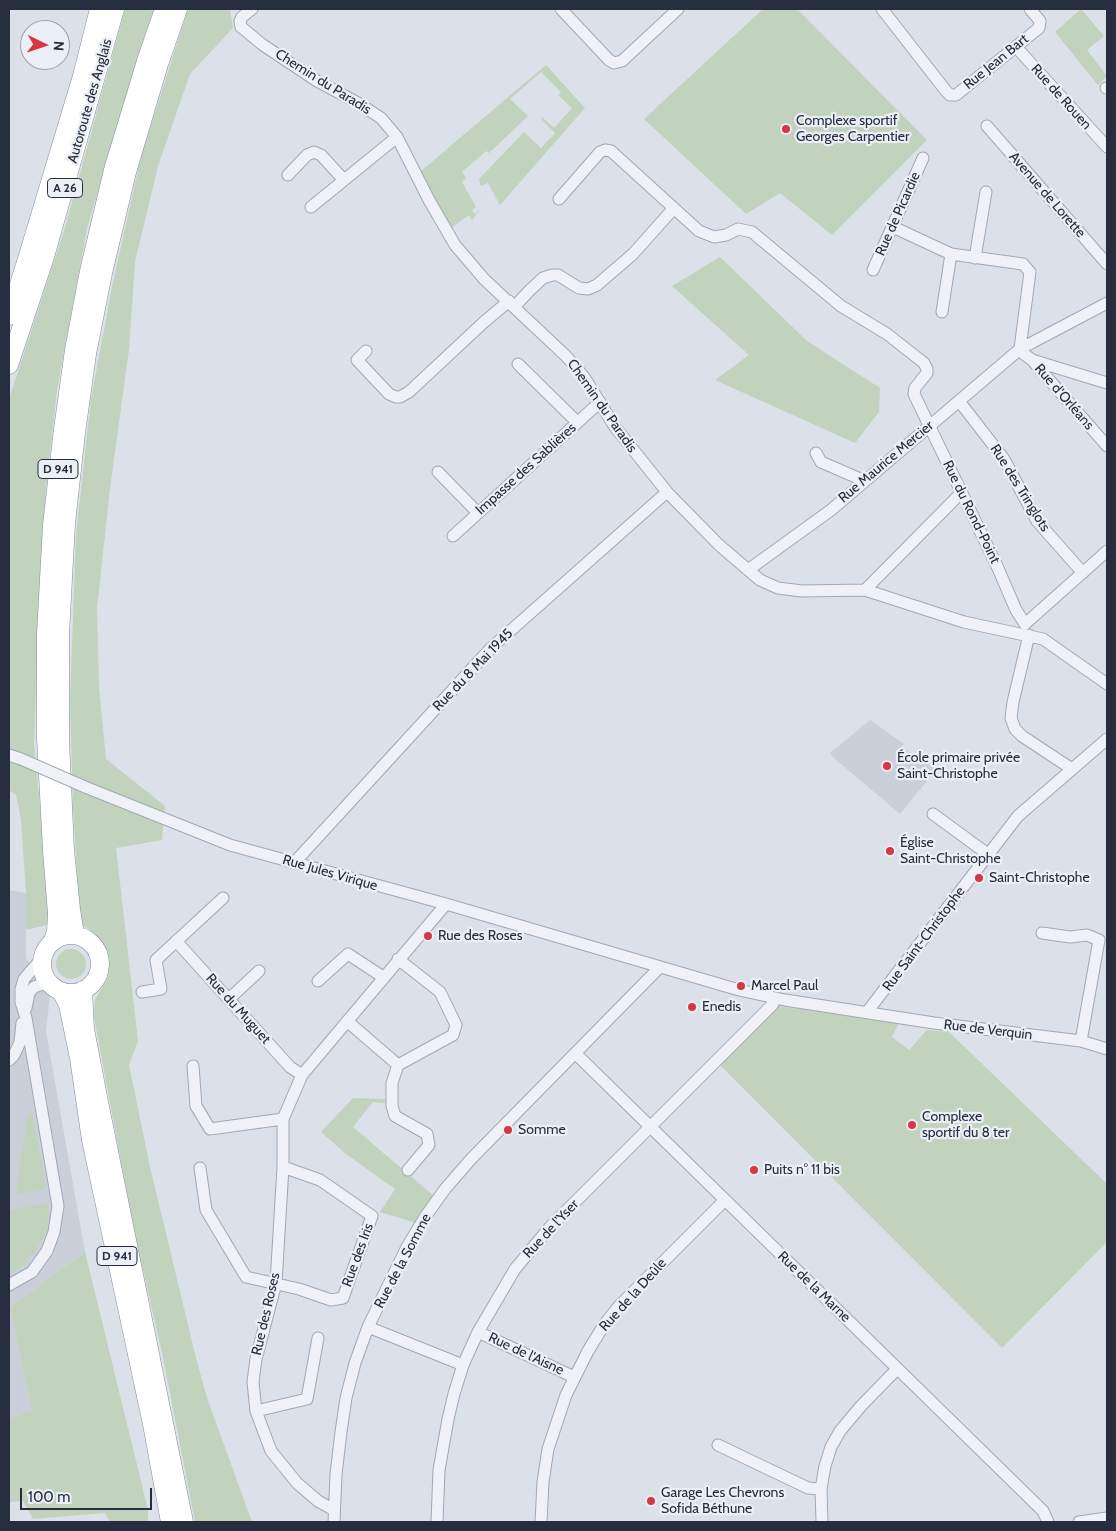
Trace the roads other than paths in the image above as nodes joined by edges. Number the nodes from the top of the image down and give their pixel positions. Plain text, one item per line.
1 (99, 9) edge
2 (115, 9) edge
3 (164, 9) edge
4 (178, 9) edge
5 (252, 9) edge
6 (561, 9) edge
7 (678, 9) edge
8 (882, 9) edge
9 (1030, 9) edge
10 (1016, 48) junction
11 (987, 126) dead end
12 (397, 137) junction
13 (1107, 148) edge
14 (923, 158) dead end
15 (288, 175) dead end
16 (344, 180) junction
17 (986, 192) dead end
18 (559, 198) dead end
19 (311, 207) dead end
20 (674, 208) junction
21 (893, 227) junction
22 (951, 254) junction
23 (975, 258) junction
24 (1107, 264) edge
25 (873, 270) dead end
26 (1107, 303) edge
27 (512, 304) junction
28 (942, 312) dead end
29 (9, 316) edge
30 (1020, 349) junction
31 (366, 351) dead end
32 (1032, 360) junction
33 (518, 364) dead end
34 (9, 365) edge
35 (1107, 383) edge
36 (959, 401) junction
37 (600, 402) junction
38 (577, 422) junction
39 (930, 426) junction
40 (1107, 446) edge
41 (816, 453) dead end
42 (438, 472) dead end
43 (865, 481) junction
44 (667, 492) junction
45 (961, 493) junction
46 (478, 513) junction
47 (453, 536) dead end
48 (1107, 551) edge
49 (748, 570) junction
50 (1083, 573) junction
51 (865, 590) junction
52 (1025, 631) junction
53 (1107, 684) edge
54 (1107, 739) edge
55 (9, 755) edge
56 (1072, 769) junction
57 (932, 814) dead end
58 (989, 855) junction
59 (294, 862) junction
60 (223, 898) dead end
61 (446, 904) junction
62 (1042, 933) dead end
63 (75, 935) junction
64 (53, 941) junction
65 (176, 941) junction
66 (42, 958) junction
67 (398, 959) junction
68 (660, 967) junction
69 (259, 971) dead end
70 (384, 977) junction
71 (318, 981) dead end
72 (55, 987) junction
73 (83, 990) junction
74 (142, 992) dead end
75 (774, 998) junction
76 (230, 999) junction
77 (867, 1012) junction
78 (26, 1018) junction
79 (347, 1021) junction
80 (1081, 1041) junction
81 (1107, 1049) edge
82 (576, 1054) junction
83 (9, 1060) edge
84 (398, 1065) junction
85 (193, 1066) dead end
86 (302, 1075) junction
87 (283, 1119) junction
88 (650, 1127) junction
89 (283, 1166) junction
90 (200, 1168) dead end
91 (408, 1170) dead end
92 (725, 1200) junction
93 (276, 1283) junction
94 (9, 1285) edge
95 (368, 1327) junction
96 (478, 1332) junction
97 (318, 1338) dead end
98 (464, 1365) junction
99 (897, 1368) junction
100 (574, 1377) junction
101 (256, 1410) junction
102 (718, 1445) dead end
103 (821, 1489) junction
104 (334, 1510) junction
105 (1107, 1518) edge
106 (170, 1522) edge
107 (184, 1522) edge
108 (334, 1522) edge
109 (436, 1522) edge
110 (541, 1522) edge
111 (822, 1522) edge
112 (1048, 1522) edge
113 (1079, 1522) edge

1 - 29 highway, Autoroute des Anglais / A 26
2 - 34 highway, Autoroute des Anglais / A 26
3 - 64 highway, D 941
4 - 63 highway, D 941
5 - 12 street, Chemin du Paradis
6 - 7 street
8 - 10 street, Rue Jean Bart
9 - 10 street, Rue Jean Bart
10 - 13 street, Rue de Rouen
11 - 24 street, Avenue de Lorette
12 - 16 street
12 - 27 street, Chemin du Paradis
14 - 21 street, Rue de Picardie
15 - 16 street
16 - 19 street
17 - 23 street
18 - 20 street
20 - 27 street
20 - 39 street, Rue du Rond-Point
21 - 22 street
21 - 25 street, Rue de Picardie
22 - 23 street
22 - 28 street
23 - 30 street
26 - 30 street, Rue Maurice Mercier
27 - 31 street
27 - 37 street, Chemin du Paradis
30 - 32 street, Rue d'Orléans
30 - 36 street, Rue Maurice Mercier
32 - 35 street
32 - 40 street, Rue d'Orléans
33 - 38 street
36 - 39 street, Rue Maurice Mercier
36 - 50 street, Rue des Tringlots
37 - 38 street, Impasse des Sablières
37 - 44 street, Chemin du Paradis
38 - 46 street, Impasse des Sablières
39 - 43 street, Rue Maurice Mercier
39 - 45 street, Rue du Rond-Point
41 - 43 street
42 - 46 street
43 - 49 street, Rue Maurice Mercier
44 - 49 street, Chemin du Paradis
44 - 59 street, Rue du 8 Mai 1945
45 - 51 street
45 - 52 street, Rue du Rond-Point
46 - 47 street, Impasse des Sablières
48 - 50 street
49 - 51 street, Chemin du Paradis
50 - 52 street
51 - 52 street, Chemin du Paradis
52 - 53 street, Chemin du Paradis
52 - 56 street
54 - 56 street, Rue Saint-Christophe
55 - 59 street, Rue Jules Virique, bridge
56 - 58 street, Rue Saint-Christophe
57 - 58 street
58 - 77 street, Rue Saint-Christophe
59 - 61 street, Rue Jules Virique
60 - 65 street
61 - 67 street, Rue des Roses
61 - 68 street, Rue Jules Virique
62 - 80 street
63 - 64 highway
63 - 73 highway
64 - 66 highway
65 - 74 street
65 - 76 street, Rue du Muguet
66 - 72 highway
66 - 78 street
67 - 70 street, Rue des Roses
67 - 84 street
68 - 75 street, Rue Jules Virique
68 - 82 street, Rue de la Somme
69 - 76 street
70 - 71 street
70 - 79 street, Rue des Roses
72 - 73 highway
72 - 78 street
72 - 106 highway, D 941
73 - 107 highway, D 941
75 - 77 street, Rue de Verquin
75 - 88 street, Rue de l'Yser
76 - 86 street, Rue du Muguet
77 - 80 street, Rue de Verquin
78 - 83 street
78 - 94 street
79 - 84 street
79 - 86 street, Rue des Roses
80 - 81 street, Rue de Verquin
82 - 88 street, Rue de la Marne
82 - 95 street, Rue de la Somme
84 - 91 street
85 - 87 street
86 - 87 street, Rue des Roses
87 - 89 street, Rue des Roses
88 - 92 street, Rue de la Marne
88 - 96 street, Rue de l'Yser
89 - 93 street, Rue des Roses
89 - 93 street, Rue des Iris
90 - 93 street
92 - 99 street, Rue de la Marne
92 - 100 street, Rue de la Deûle
93 - 101 street, Rue des Roses
95 - 98 street
95 - 104 street, Rue de la Somme
96 - 98 street, Rue de l'Yser
96 - 100 street, Rue de l'Aisne
97 - 101 street
98 - 109 street, Rue de l'Yser
99 - 103 street
99 - 112 street, Rue de la Marne
100 - 110 street, Rue de la Deûle
101 - 104 street, Rue des Roses
102 - 103 street
103 - 111 street
104 - 108 street, Rue de la Somme
105 - 113 street

